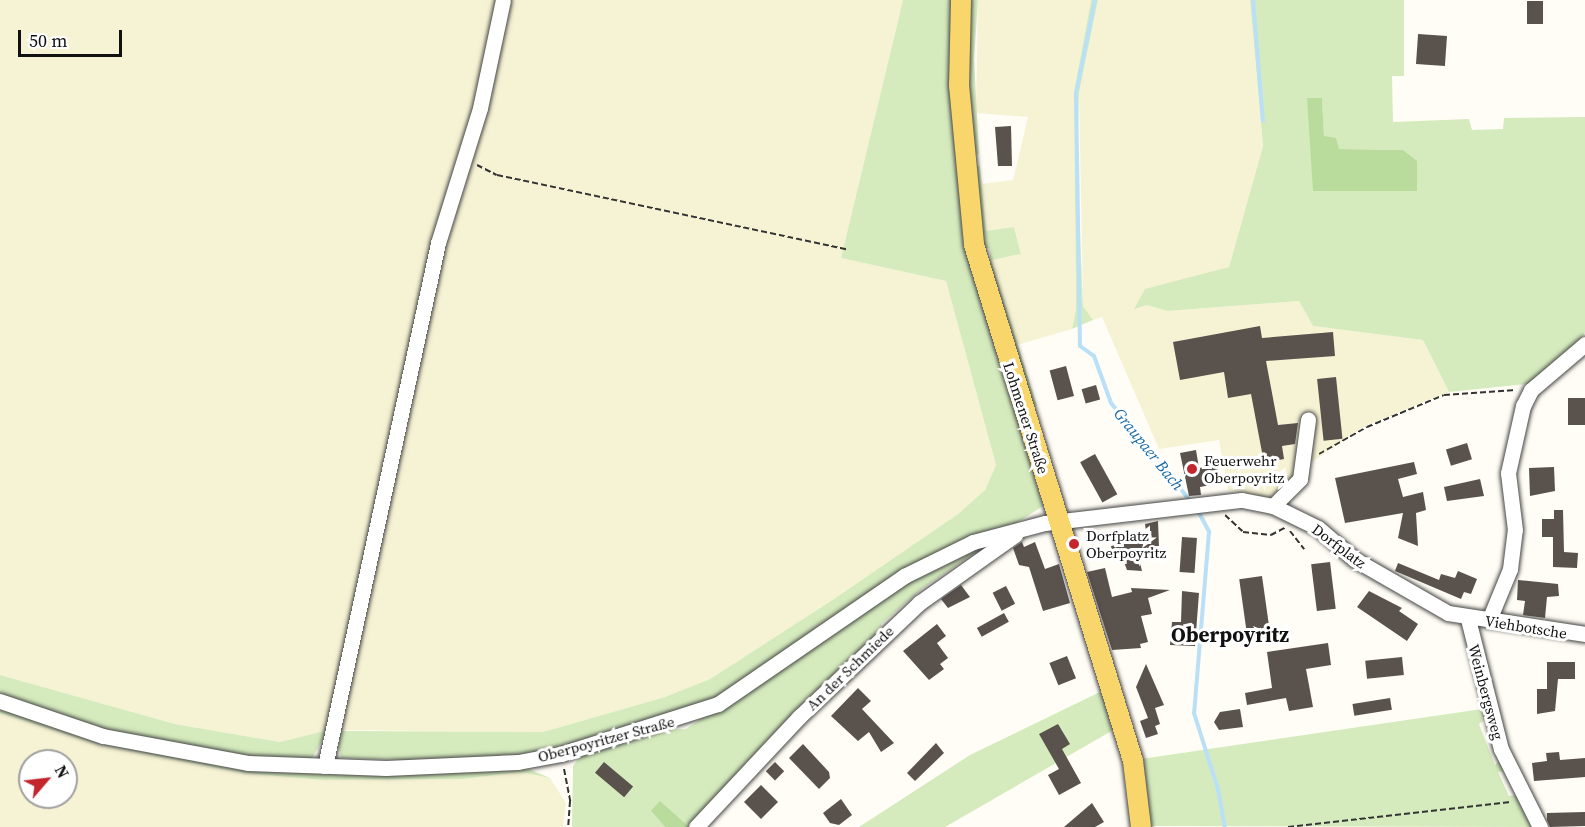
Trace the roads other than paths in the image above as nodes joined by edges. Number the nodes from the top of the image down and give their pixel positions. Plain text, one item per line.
1 (503, 0) edge
2 (961, 0) edge
3 (1585, 344) edge
4 (1308, 420) dead end
5 (1273, 507) junction
6 (1060, 522) junction
7 (1022, 530) junction
8 (1468, 619) junction
9 (1489, 620) junction
10 (1585, 634) edge
11 (0, 701) edge
12 (325, 766) junction
13 (696, 827) edge
14 (1141, 827) edge
15 (1540, 827) edge

1 - 12 street
2 - 6 main road, Lohmener Straße
3 - 9 street
4 - 5 street
5 - 6 street, Dorfplatz
5 - 8 street, Dorfplatz
6 - 7 street, Oberpoyritzer Straße
6 - 14 main road, Lohmener Straße
7 - 12 street, Oberpoyritzer Straße
7 - 13 street, An der Schmiede
8 - 9 street, Viehbotsche
8 - 15 street, Weinbergsweg
9 - 10 street, Viehbotsche
11 - 12 street, Oberpoyritzer Straße

